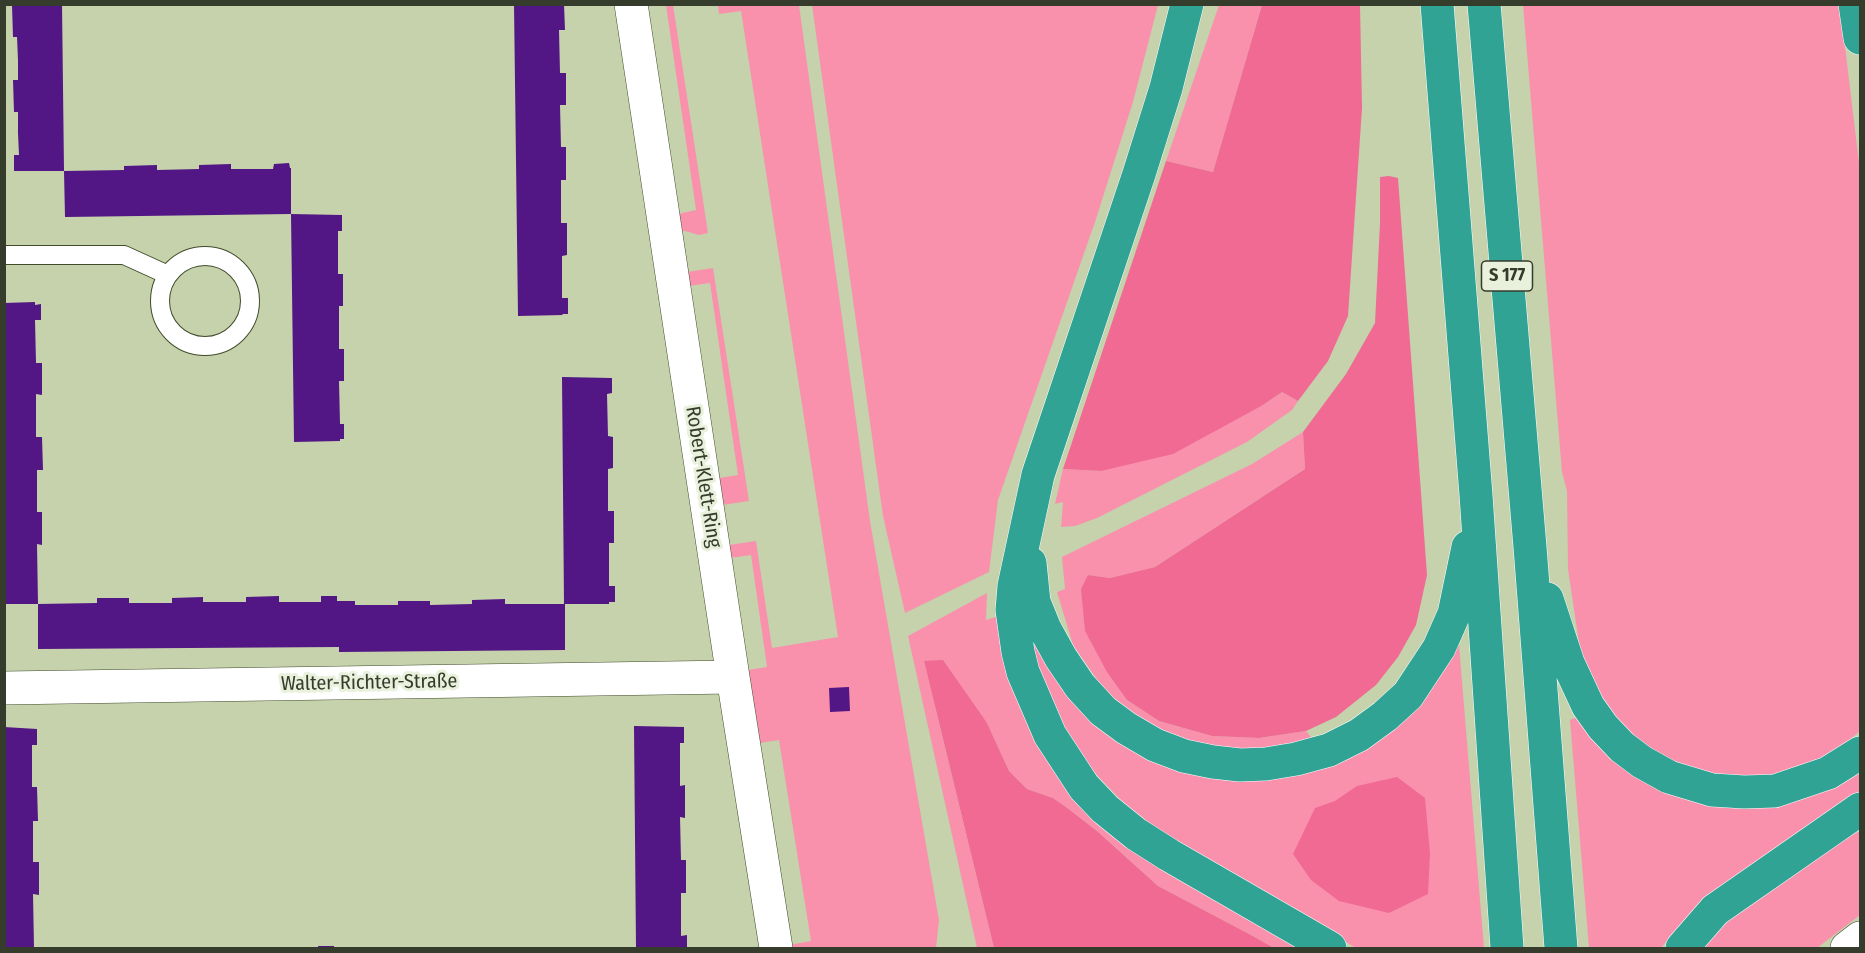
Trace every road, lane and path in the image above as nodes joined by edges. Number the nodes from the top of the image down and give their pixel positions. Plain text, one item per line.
1 (631, 4) edge
2 (1187, 4) edge
3 (1437, 4) edge
4 (1484, 4) edge
5 (1856, 4) edge
6 (1860, 38) edge
7 (4, 255) edge
8 (168, 275) junction
9 (1476, 495) junction
10 (1530, 547) junction
11 (1023, 606) junction
12 (733, 677) junction
13 (4, 688) edge
14 (1860, 753) edge
15 (1860, 809) edge
16 (1860, 938) edge
17 (776, 948) edge
18 (1330, 948) edge
19 (1507, 948) edge
20 (1561, 948) edge
21 (1682, 948) edge
22 (1847, 948) edge

1 - 12 street, Robert-Klett-Ring
2 - 11 highway
3 - 9 highway, S 177
4 - 10 highway, S 177
5 - 6 highway
7 - 8 lane
8 - 8 lane
9 - 11 highway
9 - 19 highway, S 177
10 - 14 highway
10 - 20 highway, S 177
11 - 18 highway
12 - 13 street, Walter-Richter-Straße
12 - 17 street, Robert-Klett-Ring
15 - 21 highway
16 - 22 street

